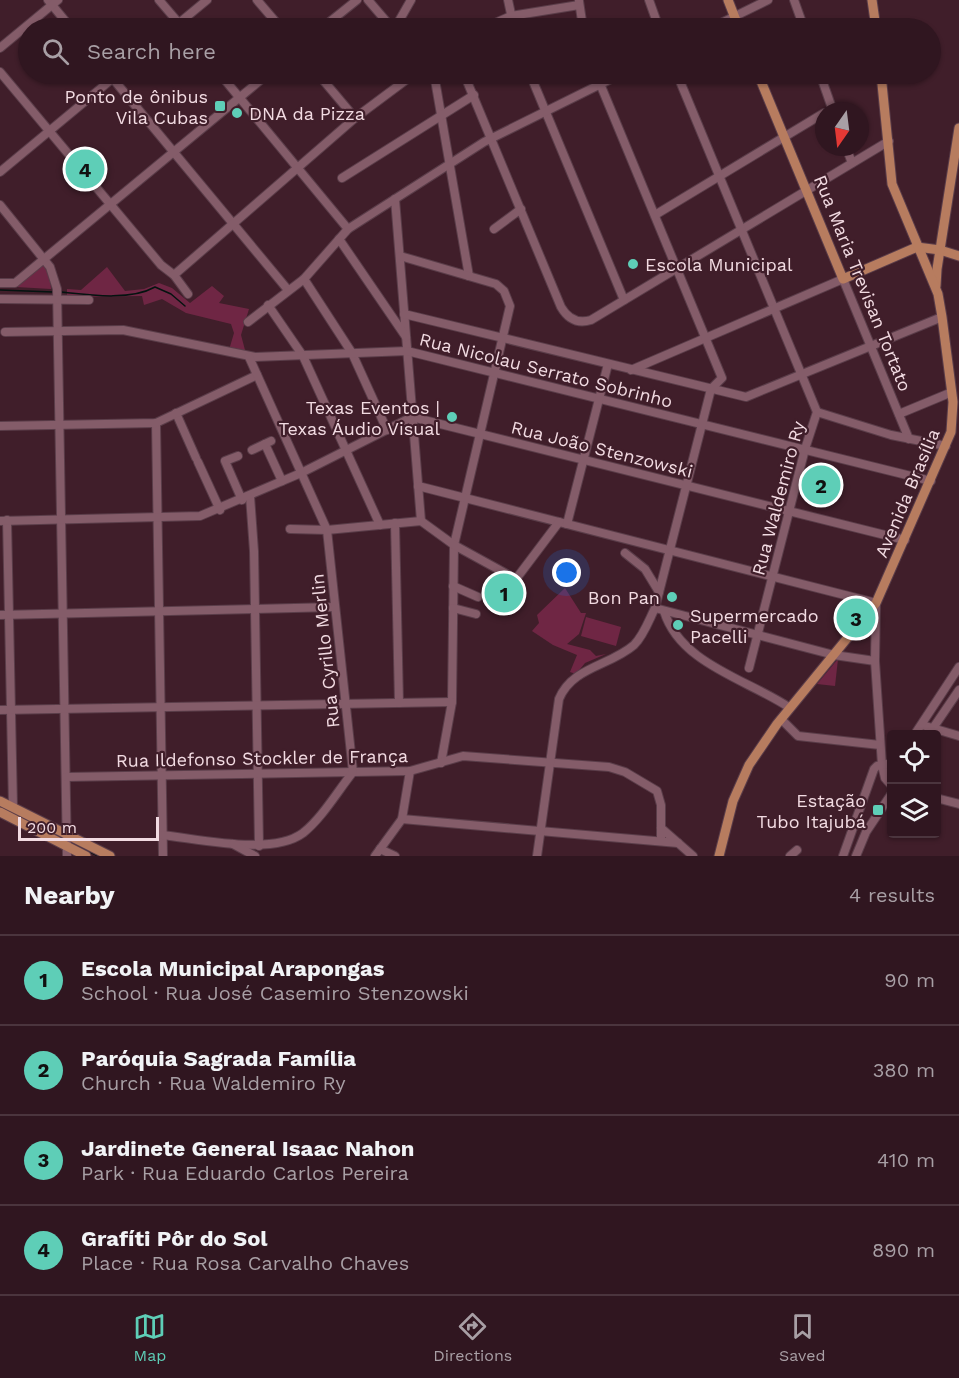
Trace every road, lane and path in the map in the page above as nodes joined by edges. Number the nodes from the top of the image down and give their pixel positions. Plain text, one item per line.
1 (159, 0) edge
2 (207, 0) edge
3 (257, 0) edge
4 (357, 0) edge
5 (368, 0) edge
6 (411, 0) edge
7 (508, 0) edge
8 (649, 0) edge
9 (728, 0) edge
10 (768, 0) edge
11 (794, 0) edge
12 (872, 0) edge
13 (52, 2) edge
14 (579, 3) edge
15 (511, 16) junction
16 (734, 17) joint
17 (34, 18) edge
18 (64, 18) edge
19 (172, 18) edge
20 (188, 18) edge
21 (272, 18) edge
22 (334, 18) edge
23 (384, 18) edge
24 (399, 18) edge
25 (506, 18) edge
26 (581, 18) edge
27 (655, 18) edge
28 (800, 18) edge
29 (875, 18) edge
30 (18, 32) edge
31 (0, 48) edge
32 (0, 72) edge
33 (103, 84) edge
34 (120, 84) edge
35 (229, 84) edge
36 (256, 84) edge
37 (326, 84) edge
38 (401, 84) edge
39 (436, 84) edge
40 (469, 84) edge
41 (534, 84) edge
42 (600, 84) joint
43 (681, 84) edge
44 (762, 84) edge
45 (822, 84) edge
46 (882, 84) edge
47 (474, 95) junction
48 (240, 97) junction
49 (827, 102) edge
50 (546, 111) junction
51 (441, 116) junction
52 (355, 118) junction
53 (815, 119) edge
54 (959, 128) edge
55 (49, 131) junction
56 (784, 137) junction
57 (492, 138) junction
58 (889, 141) junction
59 (174, 152) junction
60 (849, 156) edge
61 (852, 163) junction
62 (449, 164) junction
63 (299, 168) junction
64 (0, 172) edge
65 (720, 176) junction
66 (342, 178) dead end
67 (806, 190) junction
68 (395, 199) junction
69 (110, 204) junction
70 (0, 206) edge
71 (521, 209) junction
72 (655, 215) junction
73 (233, 224) junction
74 (348, 229) junction
75 (494, 229) dead end
76 (742, 229) junction
77 (339, 239) junction
78 (917, 248) junction
79 (940, 250) junction
80 (399, 256) junction
81 (959, 256) edge
82 (44, 259) junction
83 (677, 268) junction
84 (174, 275) junction
85 (469, 276) junction
86 (304, 279) junction
87 (843, 279) junction
88 (0, 283) edge
89 (288, 290) junction
90 (57, 294) junction
91 (188, 294) dead end
92 (938, 294) junction
93 (0, 299) edge
94 (89, 300) dead end
95 (624, 300) junction
96 (267, 305) junction
97 (774, 308) junction
98 (404, 314) junction
99 (942, 317) junction
100 (248, 322) dead end
101 (57, 331) junction
102 (6, 332) dead end
103 (406, 338) junction
104 (503, 338) junction
105 (706, 338) junction
106 (871, 347) junction
107 (407, 351) junction
108 (352, 354) junction
109 (303, 356) junction
110 (249, 357) junction
111 (608, 364) junction
112 (631, 370) junction
113 (495, 373) junction
114 (257, 375) junction
115 (802, 375) junction
116 (711, 389) junction
117 (952, 392) junction
118 (600, 399) junction
119 (817, 412) junction
120 (176, 413) junction
121 (899, 414) junction
122 (412, 417) junction
123 (156, 423) junction
124 (702, 424) junction
125 (59, 425) junction
126 (0, 426) edge
127 (387, 430) junction
128 (480, 434) junction
129 (909, 439) junction
130 (946, 446) junction
131 (805, 449) junction
132 (252, 450) dead end
133 (346, 450) junction
134 (238, 456) dead end
135 (584, 460) junction
136 (301, 473) junction
137 (282, 481) junction
138 (931, 481) junction
139 (686, 485) junction
140 (418, 486) junction
141 (246, 498) junction
142 (465, 498) junction
143 (219, 510) junction
144 (789, 511) junction
145 (158, 518) junction
146 (61, 520) junction
147 (421, 520) junction
148 (4, 521) edge
149 (395, 523) junction
150 (563, 523) junction
151 (380, 525) junction
152 (290, 529) dead end
153 (327, 530) junction
154 (905, 540) junction
155 (454, 545) junction
156 (669, 550) junction
157 (625, 553) dead end
158 (772, 577) junction
159 (453, 586) junction
160 (659, 592) junction
161 (478, 597) dead end
162 (876, 603) junction
163 (335, 607) junction
164 (453, 608) junction
165 (655, 608) junction
166 (255, 609) junction
167 (664, 610) junction
168 (159, 611) junction
169 (63, 613) junction
170 (476, 614) dead end
171 (0, 615) edge
172 (9, 615) junction
173 (757, 635) junction
174 (834, 655) junction
175 (875, 661) junction
176 (959, 667) edge
177 (749, 668) dead end
178 (959, 690) edge
179 (452, 702) junction
180 (399, 703) junction
181 (345, 704) junction
182 (256, 706) junction
183 (161, 707) junction
184 (790, 708) junction
185 (65, 709) junction
186 (0, 710) edge
187 (11, 710) junction
188 (781, 719) junction
189 (922, 725) junction
190 (918, 730) edge
191 (930, 730) edge
192 (933, 730) edge
193 (941, 733) edge
194 (959, 736) edge
195 (880, 745) junction
196 (441, 763) junction
197 (549, 763) junction
198 (887, 764) edge
199 (882, 765) junction
200 (410, 771) junction
201 (352, 772) junction
202 (257, 774) junction
203 (162, 775) junction
204 (66, 777) junction
205 (890, 784) edge
206 (887, 799) edge
207 (941, 799) edge
208 (0, 801) edge
209 (959, 804) edge
210 (13, 807) junction
211 (0, 812) edge
212 (402, 819) junction
213 (661, 828) junction
214 (541, 831) junction
215 (67, 834) junction
216 (162, 835) junction
217 (661, 841) junction
218 (228, 842) junction
219 (678, 843) junction
220 (259, 846) junction
221 (380, 849) junction
222 (798, 850) dead end
223 (67, 851) edge
224 (86, 856) edge
225 (110, 856) edge
226 (163, 856) edge
227 (255, 856) edge
228 (375, 856) edge
229 (395, 856) edge
230 (537, 856) edge
231 (693, 856) edge
232 (719, 856) edge
233 (790, 856) edge
234 (843, 856) edge
235 (856, 856) edge

1 - 19 street
2 - 20 street
3 - 21 street
4 - 22 street
5 - 23 street
6 - 24 street
7 - 15 street
8 - 27 street
9 - 16 main road
10 - 16 street
11 - 28 street
12 - 29 main road
13 - 17 street
13 - 18 street
14 - 15 street
14 - 26 street
15 - 25 street
30 - 31 street
32 - 55 street
33 - 55 street
34 - 59 street
35 - 48 street
36 - 48 street
37 - 52 street
38 - 52 street
39 - 51 street
40 - 47 street
41 - 50 street
42 - 50 street
42 - 72 street
43 - 65 street, Rua Waldemiro Ry
44 - 56 main road, Rua Maria Trevisan Tortato
45 - 49 street
46 - 58 main road, Avenida Brasília
47 - 51 street
47 - 57 street
48 - 59 street
48 - 63 street
50 - 57 street
50 - 95 street
51 - 62 street
51 - 66 street
52 - 63 street
53 - 56 street
54 - 79 main road
55 - 64 street
55 - 69 street
56 - 65 street
56 - 67 main road, Rua Maria Trevisan Tortato
57 - 62 street
57 - 71 street
58 - 61 street
58 - 78 main road, Avenida Brasília
59 - 69 street
59 - 73 street
60 - 61 street
61 - 67 street
62 - 68 street
62 - 85 street
63 - 73 street
63 - 74 street
65 - 72 street
65 - 76 street, Rua Waldemiro Ry
67 - 76 street
67 - 87 main road, Rua Maria Trevisan Tortato
68 - 74 street
68 - 80 street
69 - 82 street
69 - 84 street
70 - 82 street
71 - 75 street
71 - 95 street
72 - 83 street
73 - 84 street
73 - 89 street
74 - 77 street
76 - 83 street
76 - 97 street, Rua Waldemiro Ry
77 - 86 street
77 - 103 street
78 - 79 main road
78 - 87 main road
78 - 92 main road, Avenida Brasília
79 - 81 main road
79 - 92 main road
80 - 85 street
80 - 98 street
82 - 88 street
82 - 90 street
83 - 95 street
83 - 105 street
84 - 91 street
85 - 104 street
86 - 89 street
86 - 108 street
87 - 97 street
87 - 106 street, Rua Maria Trevisan Tortato
89 - 96 street
90 - 93 street
90 - 94 street
90 - 101 street
92 - 99 main road, Avenida Brasília
96 - 100 street
96 - 109 street
97 - 105 street
97 - 115 street, Rua Waldemiro Ry
98 - 103 street
98 - 104 street
99 - 106 street
99 - 117 main road, Avenida Brasília
101 - 102 street, Rua Nicolau Serrato Sobrinho
101 - 110 street, Rua Nicolau Serrato Sobrinho
101 - 125 street
103 - 107 street
104 - 111 street
104 - 113 street
105 - 112 street
105 - 116 street
106 - 115 street
106 - 121 street, Rua Maria Trevisan Tortato
107 - 108 street, Rua Nicolau Serrato Sobrinho
107 - 113 street, Rua Nicolau Serrato Sobrinho
107 - 122 street
108 - 109 street, Rua Nicolau Serrato Sobrinho
108 - 127 street
109 - 110 street, Rua Nicolau Serrato Sobrinho
109 - 133 street
110 - 114 street, Rua Cyrillo Merlin
111 - 112 street
111 - 118 street
112 - 116 street
113 - 118 street, Rua Nicolau Serrato Sobrinho
113 - 128 street
114 - 120 street
114 - 136 street, Rua Cyrillo Merlin
115 - 116 street
115 - 119 street, Rua Waldemiro Ry
116 - 124 street
117 - 121 street
117 - 130 main road, Avenida Brasília
118 - 124 street, Rua Nicolau Serrato Sobrinho
118 - 135 street
119 - 129 street
119 - 131 street, Rua Waldemiro Ry
120 - 123 street
120 - 143 street
121 - 129 street, Rua Maria Trevisan Tortato
122 - 127 street
122 - 128 street, Rua João Stenzowski
122 - 140 street
123 - 125 street
123 - 145 street
124 - 131 street, Rua Nicolau Serrato Sobrinho
124 - 139 street
125 - 126 street
125 - 146 street
127 - 133 street
128 - 135 street, Rua João Stenzowski
128 - 142 street
129 - 130 street
130 - 138 main road, Avenida Brasília
131 - 138 street, Rua Nicolau Serrato Sobrinho
131 - 144 street, Rua Waldemiro Ry
132 - 137 street
133 - 136 street
133 - 151 street
134 - 141 street
135 - 139 street, Rua João Stenzowski
135 - 150 street
136 - 137 street
136 - 153 street, Rua Cyrillo Merlin
137 - 141 street
138 - 154 main road, Avenida Brasília
139 - 144 street, Rua João Stenzowski
139 - 156 street
140 - 142 street
140 - 147 street
141 - 143 street
141 - 166 street
142 - 150 street
142 - 155 street
143 - 145 street
144 - 154 street, Rua João Stenzowski
144 - 158 street, Rua Waldemiro Ry
145 - 146 street
145 - 168 street
146 - 148 street
146 - 169 street
147 - 149 street
147 - 155 street
148 - 172 street
149 - 151 street
149 - 180 street
150 - 155 street
150 - 156 street
151 - 153 street
152 - 153 street
153 - 163 street, Rua Cyrillo Merlin
154 - 162 main road, Avenida Brasília
155 - 159 street
156 - 158 street
156 - 160 street
157 - 160 street
158 - 162 street
158 - 173 street, Rua Waldemiro Ry
159 - 161 street
159 - 164 street
160 - 165 street
162 - 174 main road
162 - 175 street, Avenida Brasília
163 - 166 street
163 - 181 street, Rua Cyrillo Merlin
164 - 170 street
164 - 179 street
165 - 167 street
165 - 197 street
166 - 168 street
166 - 182 street
167 - 173 street
167 - 184 street
168 - 169 street
168 - 183 street
169 - 172 street
169 - 185 street
171 - 172 street
172 - 187 street
173 - 174 street
173 - 177 street, Rua Waldemiro Ry
174 - 175 street
174 - 184 main road
175 - 195 street, Avenida Brasília
176 - 189 street
178 - 192 street
179 - 180 street
179 - 196 street
180 - 181 street
181 - 182 street
181 - 201 street, Rua Cyrillo Merlin
182 - 183 street
182 - 202 street
183 - 185 street
183 - 203 street
184 - 188 main road
185 - 187 street
185 - 204 street
186 - 187 street
187 - 210 street
188 - 195 street
188 - 232 main road
189 - 190 street
189 - 191 street
193 - 194 street
195 - 199 street, Avenida Brasília
196 - 197 street, Rua Ildefonso Stockler de França
196 - 200 street, Rua Ildefonso Stockler de França
197 - 213 street, Rua Ildefonso Stockler de França
197 - 214 street
198 - 199 street
199 - 205 street, Avenida Brasília
199 - 234 street
200 - 201 street, Rua Ildefonso Stockler de França
200 - 212 street
201 - 202 street, Rua Ildefonso Stockler de França
201 - 220 street
202 - 203 street, Rua Ildefonso Stockler de França
202 - 220 street
203 - 204 street, Rua Ildefonso Stockler de França
203 - 216 street
204 - 215 street
206 - 235 street
207 - 209 street
208 - 210 main road
210 - 215 main road
211 - 223 main road
212 - 214 street
212 - 221 street
213 - 217 street, Rua Ildefonso Stockler de França
213 - 219 street
214 - 217 street
214 - 230 street
215 - 223 street
215 - 225 main road
216 - 218 street
216 - 226 street
217 - 219 street
218 - 220 street
218 - 227 street
219 - 231 street
221 - 228 street
221 - 229 street
222 - 233 street
223 - 224 main road

